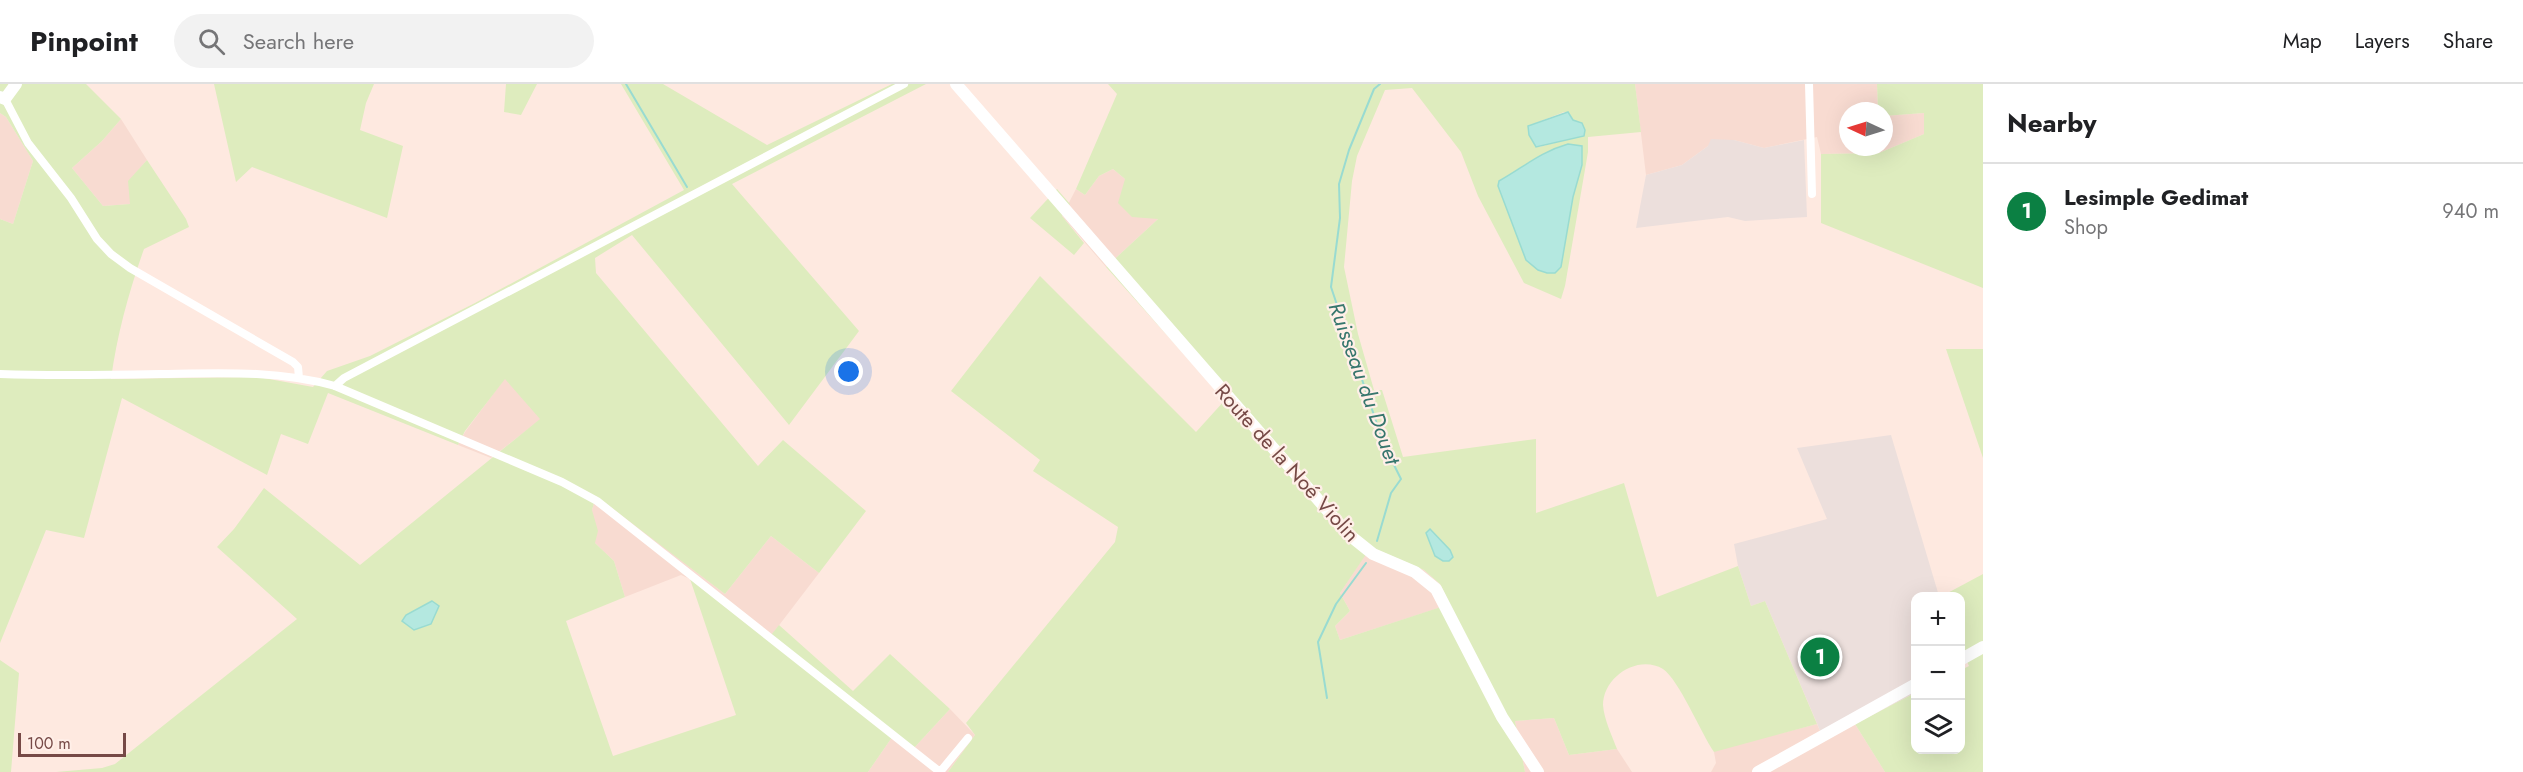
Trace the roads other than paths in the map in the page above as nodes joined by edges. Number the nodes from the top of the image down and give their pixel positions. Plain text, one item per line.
1 (16, 84) edge
2 (904, 84) edge
3 (956, 84) edge
4 (1809, 84) edge
5 (3, 98) edge
6 (1812, 194) dead end
7 (0, 374) edge
8 (299, 378) junction
9 (335, 386) junction
10 (1983, 647) edge
11 (1965, 657) edge
12 (1911, 687) edge
13 (968, 738) dead end
14 (1763, 770) edge
15 (940, 772) edge
16 (1538, 772) edge

1 - 5 street
2 - 9 street
3 - 16 street, Route de la Noé Violin
4 - 6 street
5 - 8 street
7 - 8 street
8 - 9 street
9 - 15 street
10 - 11 street
12 - 14 street
13 - 15 street

